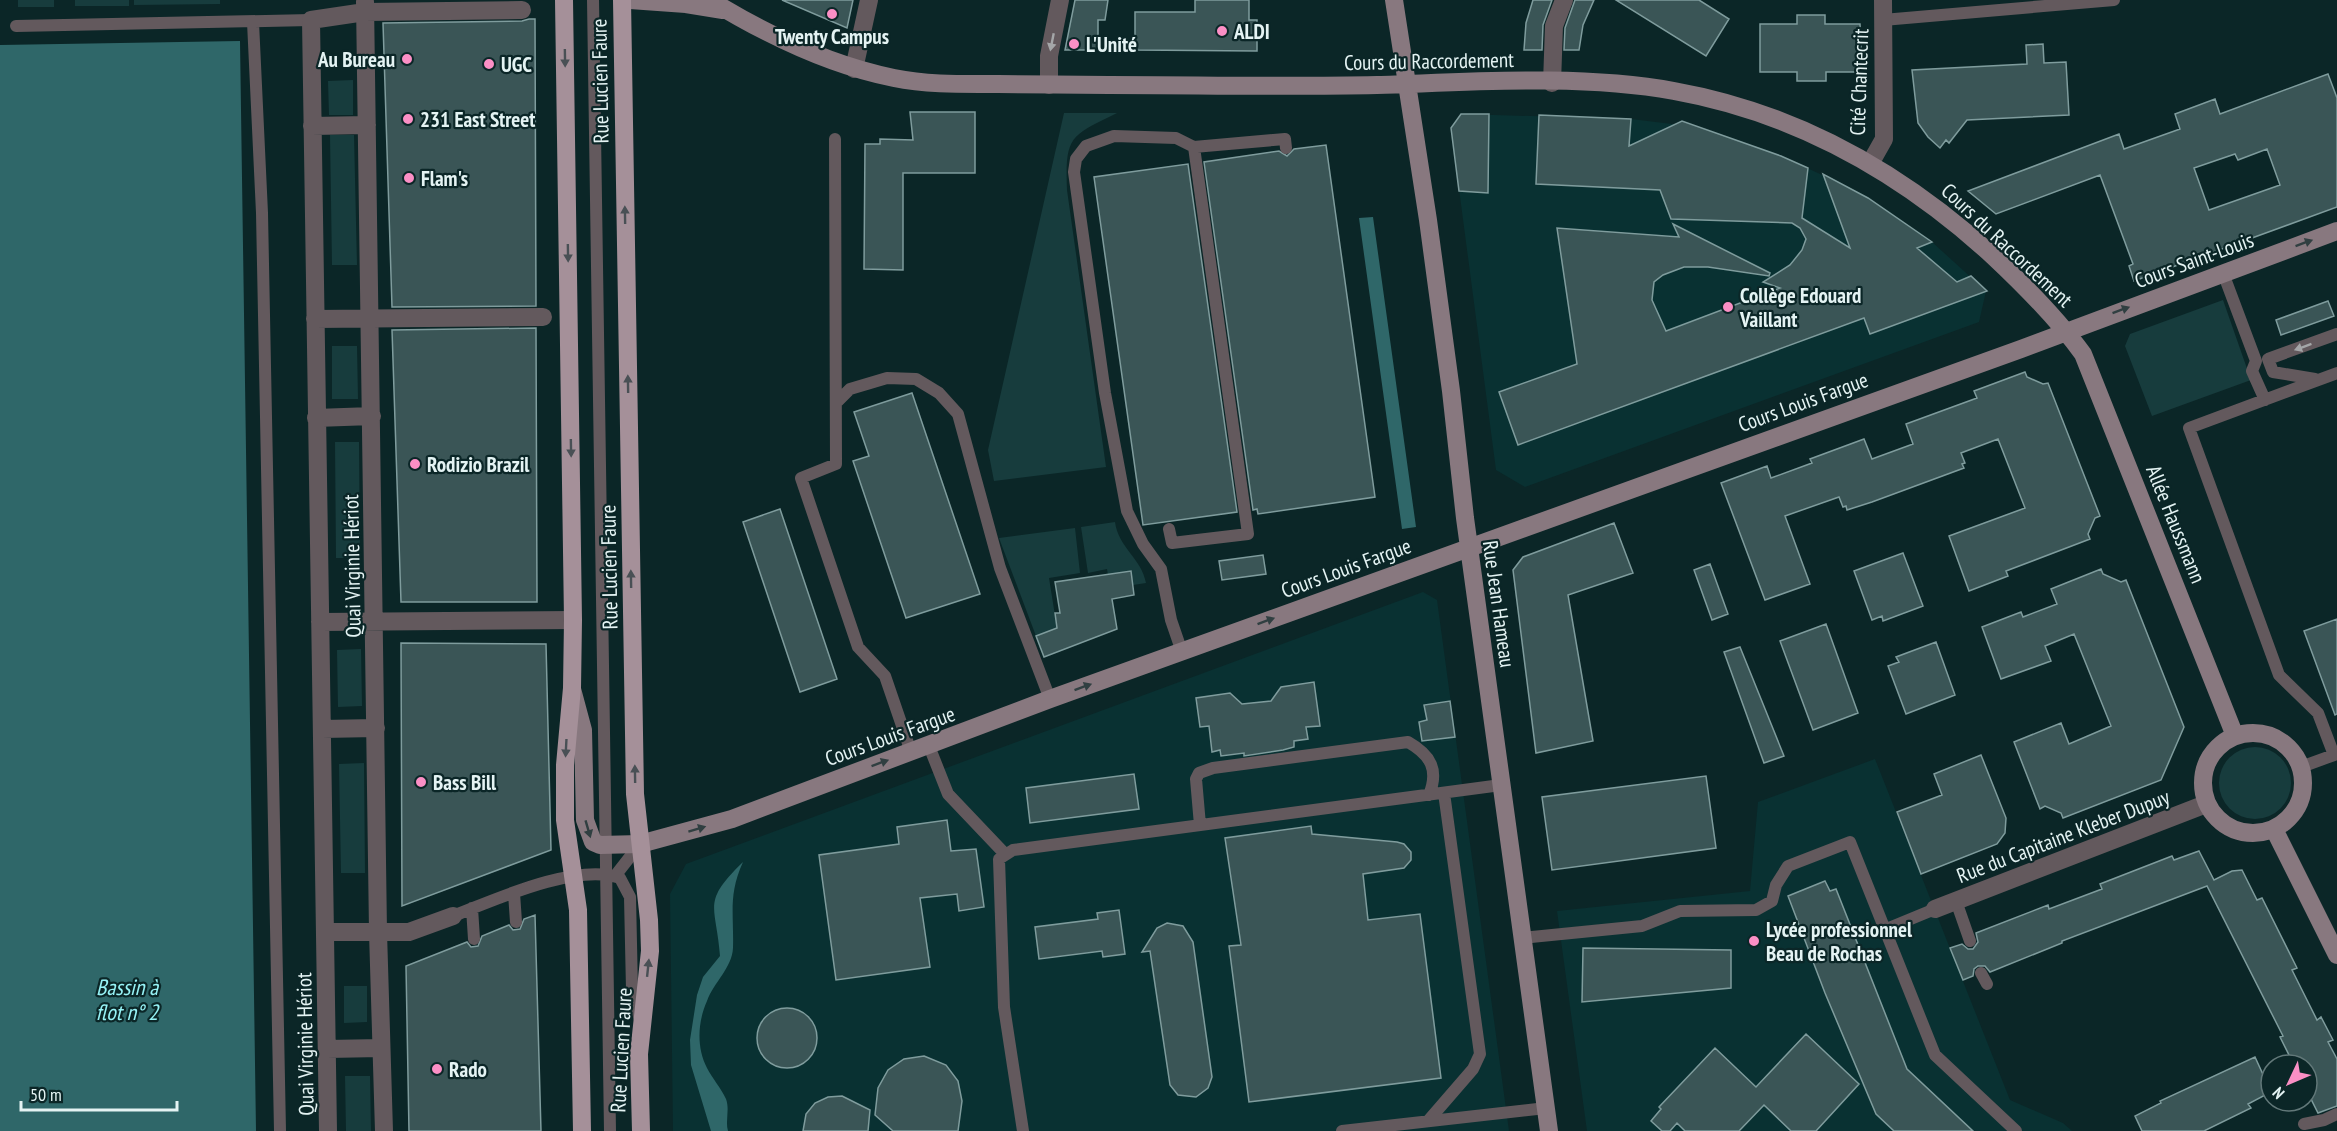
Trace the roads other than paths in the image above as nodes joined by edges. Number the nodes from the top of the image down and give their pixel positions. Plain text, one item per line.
1 (564, 0) edge
2 (593, 0) edge
3 (622, 0) edge
4 (630, 0) edge
5 (710, 0) edge
6 (869, 0) edge
7 (1060, 0) edge
8 (1394, 0) edge
9 (1564, 0) edge
10 (1883, 0) edge
11 (2114, 0) edge
12 (365, 6) edge
13 (522, 10) dead end
14 (728, 11) junction
15 (311, 20) junction
16 (1883, 20) junction
17 (253, 22) junction
18 (16, 26) dead end
19 (854, 69) junction
20 (1552, 82) junction
21 (1407, 84) junction
22 (1049, 85) junction
23 (367, 125) junction
24 (312, 126) junction
25 (835, 139) dead end
26 (1194, 147) junction
27 (1286, 148) dead end
28 (1870, 162) junction
29 (2337, 231) edge
30 (2223, 273) junction
31 (543, 318) dead end
32 (315, 319) junction
33 (370, 319) junction
34 (2067, 332) junction
35 (2337, 334) edge
36 (2262, 360) junction
37 (2337, 373) edge
38 (2319, 380) junction
39 (2265, 400) junction
40 (836, 403) junction
41 (372, 416) junction
42 (316, 418) junction
43 (1169, 529) dead end
44 (1469, 547) junction
45 (573, 620) junction
46 (375, 621) junction
47 (320, 622) junction
48 (1182, 652) junction
49 (572, 688) junction
50 (1050, 699) junction
51 (376, 728) junction
52 (322, 729) junction
53 (2235, 736) junction
54 (920, 749) junction
55 (2301, 767) junction
56 (1501, 784) junction
57 (1444, 793) junction
58 (1429, 795) junction
59 (2206, 804) junction
60 (1200, 825) junction
61 (2274, 829) junction
62 (640, 844) junction
63 (606, 845) junction
64 (1005, 854) junction
65 (574, 876) junction
66 (611, 876) junction
67 (514, 893) junction
68 (1956, 901) junction
69 (472, 908) junction
70 (1935, 909) joint
71 (453, 916) joint
72 (516, 922) dead end
73 (1884, 930) junction
74 (326, 932) junction
75 (378, 932) junction
76 (1522, 938) junction
77 (474, 939) dead end
78 (1970, 940) dead end
79 (2337, 955) edge
80 (642, 1027) junction
81 (381, 1048) junction
82 (327, 1049) junction
83 (1545, 1108) junction
84 (2337, 1114) edge
85 (1428, 1121) junction
86 (2304, 1124) dead end
87 (280, 1131) edge
88 (328, 1131) edge
89 (384, 1131) edge
90 (582, 1131) edge
91 (610, 1131) edge
92 (641, 1131) edge
93 (1023, 1131) edge
94 (1342, 1131) edge
95 (1549, 1131) edge
96 (2016, 1131) edge

1 -> 45 main road, Rue Lucien Faure
2 - 63 lane
62 -> 3 main road, Rue Lucien Faure
4 - 14 street, Cours du Raccordement
5 - 14 street, Cours du Raccordement
6 - 19 street
7 -> 22 street
8 - 21 street, Rue Jean Hameau
9 - 20 street
10 - 16 street, Cité Chantecrit
11 - 16 lane
12 - 13 street
12 - 15 street
12 - 23 street, Quai Virginie Hériot
14 - 19 street, Cours du Raccordement
15 - 17 lane
15 - 24 street, Quai Virginie Hériot
16 - 28 street, Cité Chantecrit
17 - 18 lane
17 - 87 lane, Quai Virginie Hériot
19 - 22 street, Cours du Raccordement
20 - 21 street, Cours du Raccordement
20 - 28 street, Cours du Raccordement
21 - 22 street, Cours du Raccordement
21 - 44 street, Rue Jean Hameau
23 - 24 street
23 - 33 street, Quai Virginie Hériot
24 - 32 street, Quai Virginie Hériot
25 - 40 lane
26 - 27 lane
26 - 43 lane
26 - 48 lane
28 - 34 street, Cours du Raccordement
30 -> 29 street, Cours Saint-Louis
34 -> 30 street, Cours Saint-Louis
30 - 36 lane
31 - 33 street
32 - 33 street
32 - 42 street, Quai Virginie Hériot
33 - 41 street, Quai Virginie Hériot
34 - 44 street, Cours Louis Fargue
34 - 53 street, Allée Haussmann
35 -> 36 lane
36 - 38 lane
36 - 39 lane
37 - 38 lane
38 - 39 lane
39 - 55 lane
40 - 50 lane
40 - 54 lane
41 - 42 street
41 - 46 street, Quai Virginie Hériot
42 - 47 street, Quai Virginie Hériot
48 -> 44 street, Cours Louis Fargue
44 - 56 street, Rue Jean Hameau
45 - 46 street
45 - 49 main road, Rue Lucien Faure
46 - 47 street
46 - 51 street, Quai Virginie Hériot
47 - 52 street, Quai Virginie Hériot
50 -> 48 street, Cours Louis Fargue
49 -> 63 street
49 -> 65 main road, Rue Lucien Faure
50 - 54 street, Cours Louis Fargue
51 - 52 street
51 - 75 street, Quai Virginie Hériot
52 - 74 street, Quai Virginie Hériot
53 - 55 street
53 - 59 street
62 -> 54 street, Cours Louis Fargue
54 - 64 lane
55 - 61 street
56 - 57 lane
56 - 76 street, Rue Jean Hameau
57 - 58 lane
57 - 85 lane
58 - 60 lane
58 - 60 lane
59 - 61 street
59 - 68 street, Rue du Capitaine Kleber Dupuy
60 - 64 lane
61 - 79 street
62 - 63 street, Cours Louis Fargue
62 - 66 lane
80 -> 62 main road, Rue Lucien Faure
63 - 66 lane
64 - 93 lane
65 - 66 lane
65 - 67 lane
65 - 90 main road, Rue Lucien Faure
66 - 80 lane
66 - 91 lane
67 - 69 lane
67 - 72 lane
68 - 70 street, Rue du Capitaine Kleber Dupuy
68 - 78 lane
69 - 71 lane
69 - 77 lane
70 - 73 lane
71 - 75 street
73 - 76 lane
73 - 96 lane
74 - 75 street
74 - 82 street, Quai Virginie Hériot
75 - 81 street, Quai Virginie Hériot
76 - 83 street, Rue Jean Hameau
80 - 92 main road, Rue Lucien Faure
81 - 82 street
81 - 89 street, Quai Virginie Hériot
82 - 88 street, Quai Virginie Hériot
83 - 85 lane
83 - 95 street, Rue Jean Hameau
84 - 86 lane
85 - 94 lane

